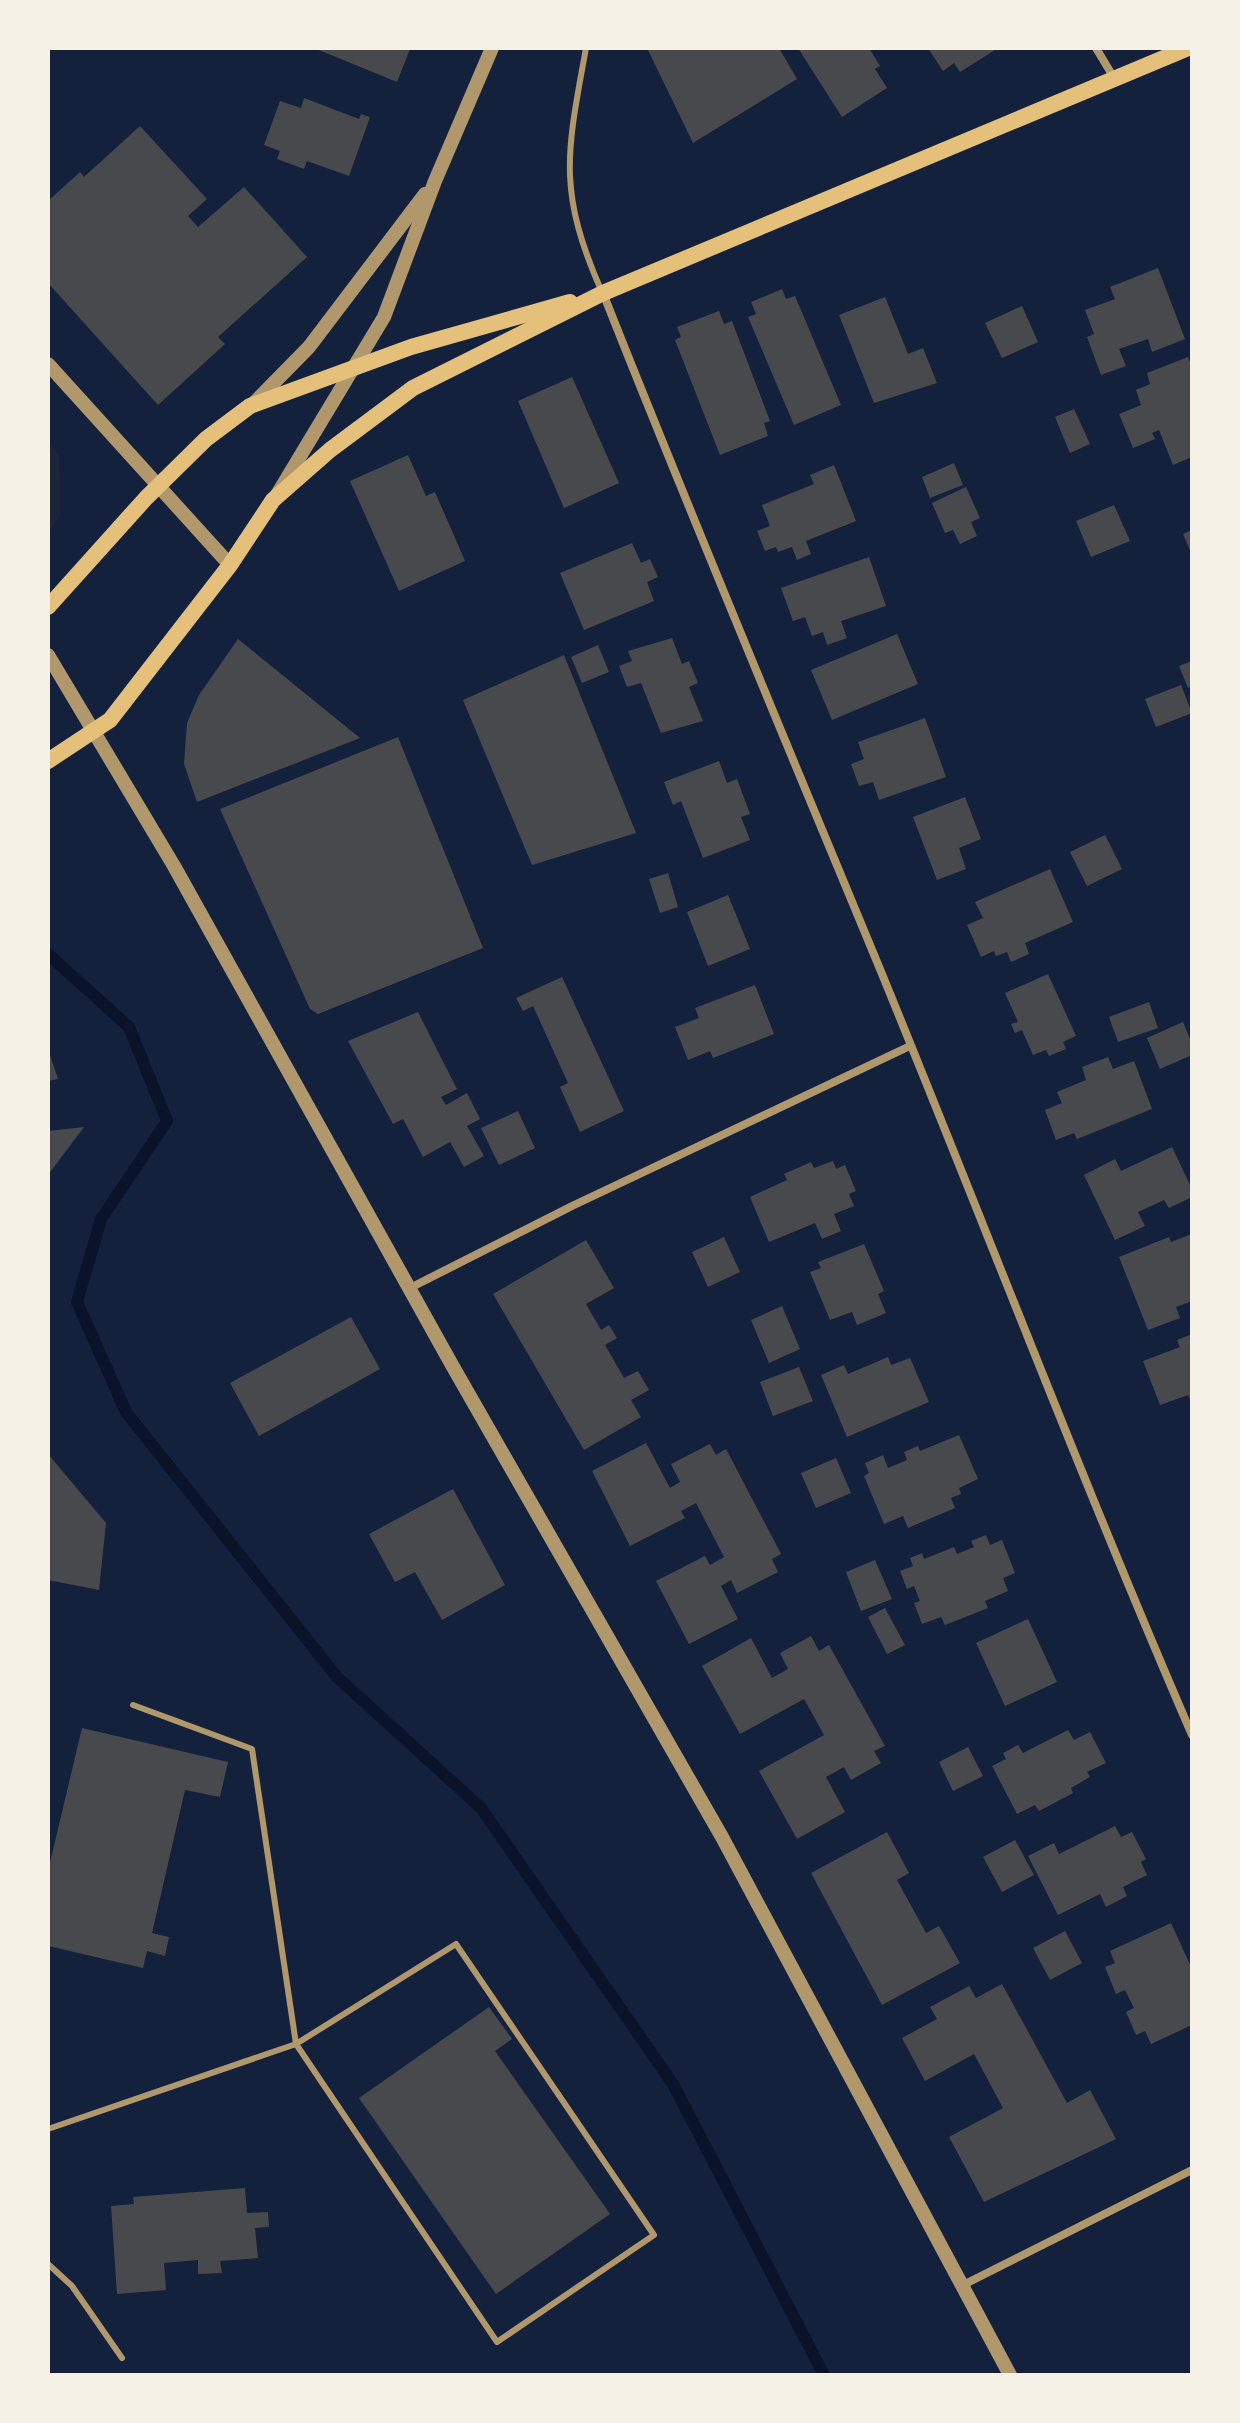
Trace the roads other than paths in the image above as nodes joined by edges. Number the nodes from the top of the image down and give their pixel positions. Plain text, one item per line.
1 (492, 48) edge
2 (586, 48) edge
3 (1096, 48) edge
4 (1188, 48) edge
5 (1114, 78) junction
6 (435, 181) junction
7 (603, 293) junction
8 (48, 364) edge
9 (353, 367) junction
10 (250, 406) junction
11 (156, 488) junction
12 (273, 500) junction
13 (230, 565) junction
14 (48, 607) edge
15 (48, 655) edge
16 (95, 731) junction
17 (48, 761) edge
18 (910, 1046) junction
19 (410, 1288) junction
20 (133, 1705) dead end
21 (1192, 1735) edge
22 (296, 2044) junction
23 (48, 2129) edge
24 (1192, 2170) edge
25 (48, 2264) edge
26 (961, 2286) junction
27 (122, 2358) dead end
28 (1010, 2375) edge

1 - 6 street
2 - 7 lane
3 - 5 street
4 - 5 main road
5 - 7 main road
6 - 9 street
6 - 10 street
7 - 9 main road
7 - 12 main road
7 - 18 street
8 - 11 street
9 - 10 main road
9 - 12 street
10 - 11 main road
11 - 13 street
11 - 14 main road
12 - 13 main road
13 - 16 main road
15 - 16 street
16 - 17 main road
16 - 19 street
18 - 19 street
18 - 21 street
19 - 26 street
20 - 22 lane
22 - 22 lane
22 - 23 lane
24 - 26 street
25 - 27 lane
26 - 28 street

